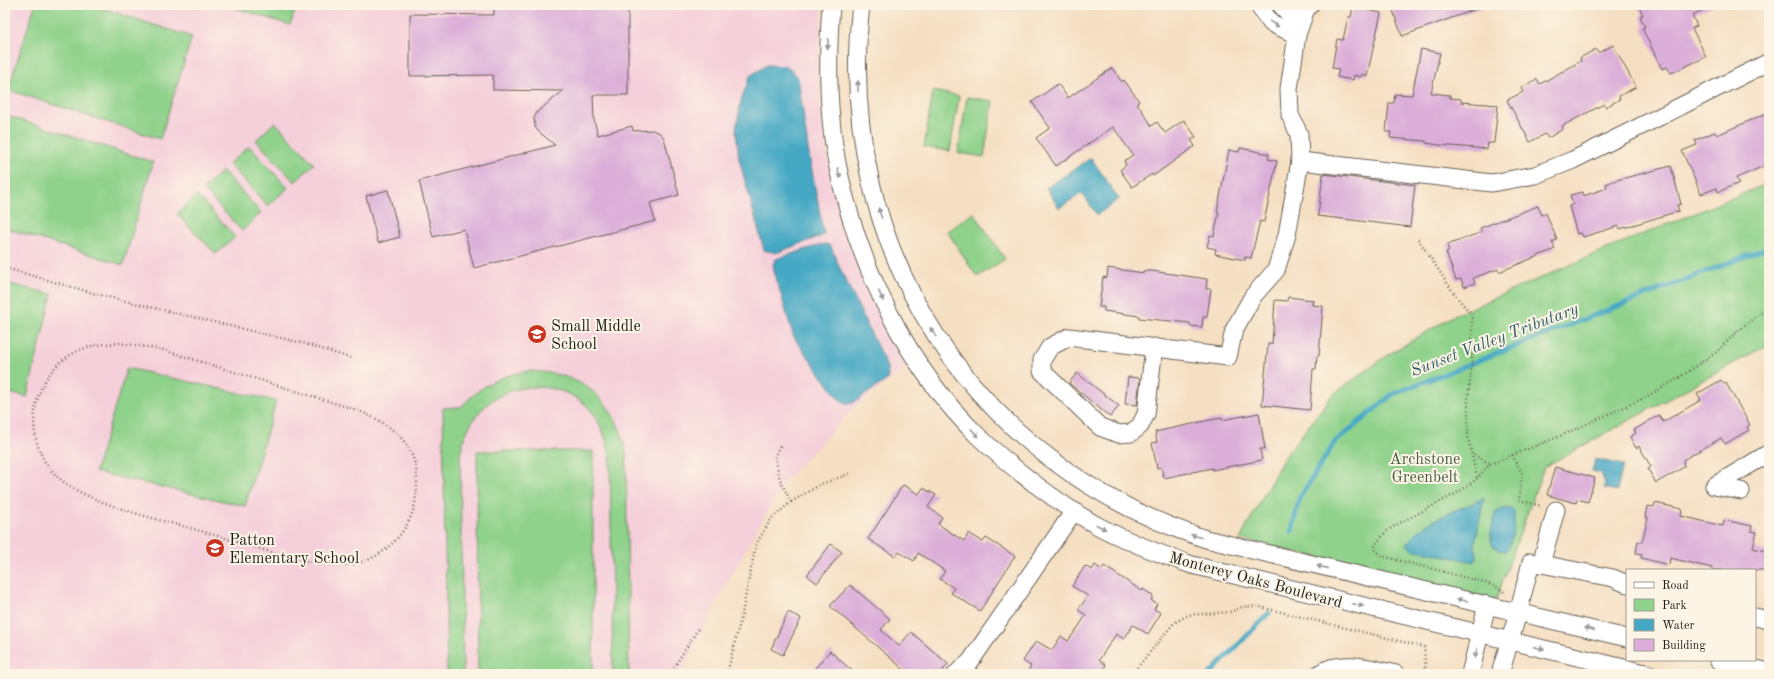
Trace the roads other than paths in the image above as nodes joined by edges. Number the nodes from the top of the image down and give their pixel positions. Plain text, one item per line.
1 (831, 5) edge
2 (860, 5) edge
3 (1258, 5) edge
4 (1281, 5) edge
5 (1310, 5) edge
6 (1299, 28) junction
7 (1769, 62) edge
8 (1300, 160) junction
9 (1154, 347) junction
10 (1769, 453) edge
11 (1740, 491) dead end
12 (1556, 510) road end
13 (1074, 511) junction
14 (1541, 564) junction
15 (1626, 584) edge
16 (1487, 605) junction
17 (1518, 612) junction
18 (1756, 617) edge
19 (1769, 620) edge
20 (1481, 634) junction
21 (1626, 638) edge
22 (1510, 641) junction
23 (1722, 661) edge
24 (1769, 672) edge
25 (956, 674) edge
26 (1319, 674) edge
27 (1396, 674) edge
28 (1470, 674) edge
29 (1500, 674) edge
30 (1649, 674) edge

1 -> 13 street, Monterey Oaks Boulevard
16 -> 2 street, Monterey Oaks Boulevard
3 -> 6 street
4 - 6 street
5 - 6 street
6 - 8 street
7 - 8 street
8 - 9 street
9 - 9 street
10 - 11 street
12 - 14 street
13 -> 20 street, Monterey Oaks Boulevard
13 - 25 street
14 - 15 street
14 - 17 street
16 - 17 street, Monterey Oaks Boulevard
16 - 20 street
21 -> 17 street, Monterey Oaks Boulevard
17 - 22 street
18 - 19 street
20 - 22 street, Monterey Oaks Boulevard
20 -> 28 street
22 - 29 street
22 -> 30 street, Monterey Oaks Boulevard
23 - 24 street
26 - 27 street

